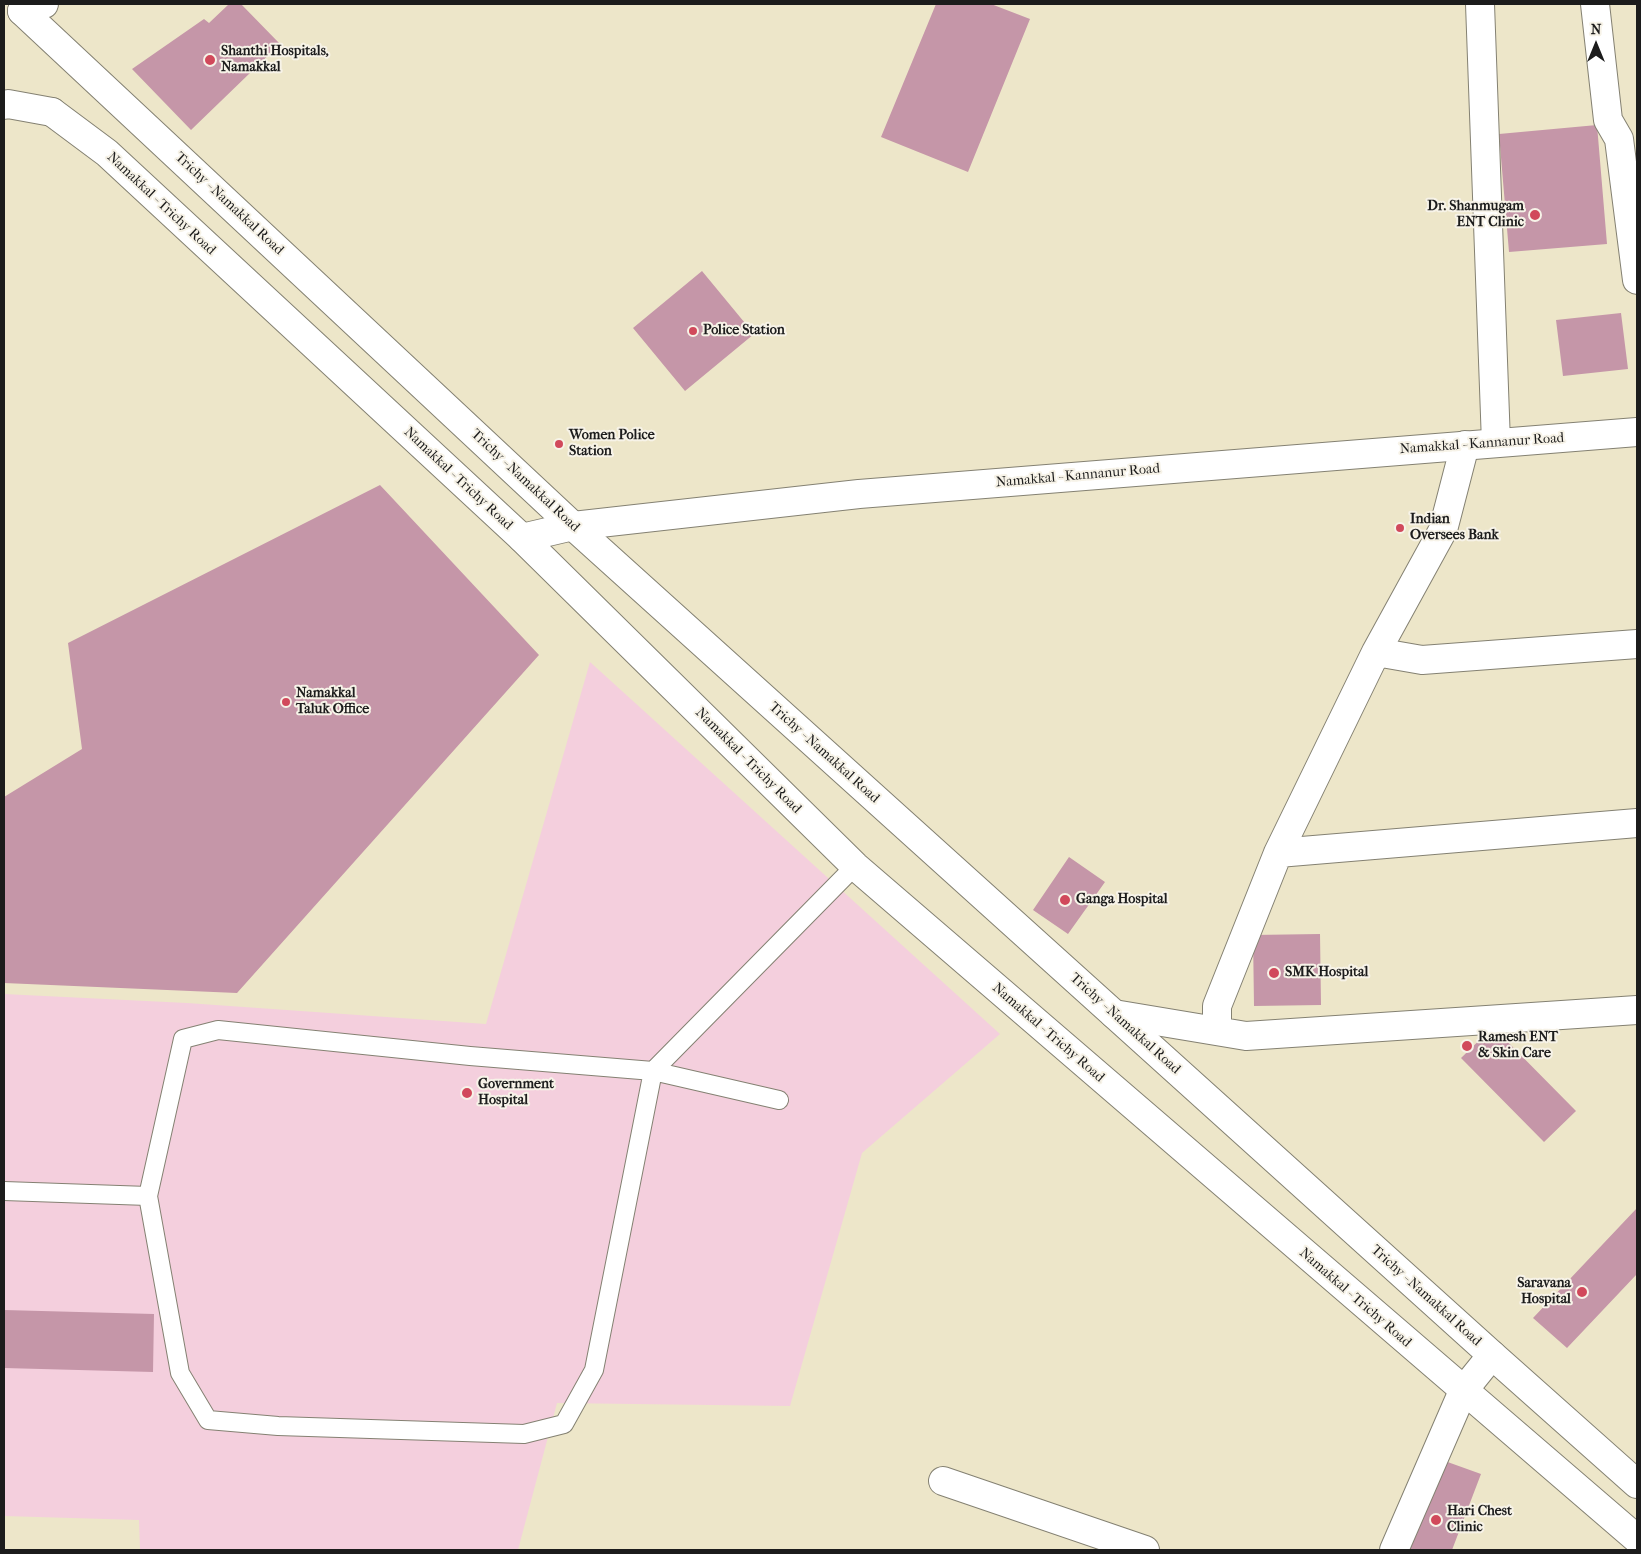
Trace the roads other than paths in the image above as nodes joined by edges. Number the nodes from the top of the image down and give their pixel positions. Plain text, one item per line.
1 (1480, 4) edge
2 (1595, 4) edge
3 (26, 6) edge
4 (4, 105) edge
5 (1628, 138) edge
6 (1637, 280) edge
7 (1637, 432) edge
8 (1496, 443) junction
9 (1465, 445) junction
10 (573, 526) junction
11 (522, 538) junction
12 (1637, 644) edge
13 (1376, 652) junction
14 (1637, 823) edge
15 (1278, 853) junction
16 (855, 866) junction
17 (1637, 1010) edge
18 (1114, 1014) junction
19 (1214, 1030) junction
20 (653, 1071) junction
21 (779, 1100) dead end
22 (4, 1192) edge
23 (148, 1196) junction
24 (1492, 1356) junction
25 (1463, 1391) junction
26 (943, 1482) dead end
27 (1637, 1484) edge
28 (1637, 1539) edge
29 (1145, 1550) edge
30 (1394, 1550) edge

1 - 8 main road
2 - 5 main road
3 - 10 main road, Trichy - Namakkal Road
4 - 11 main road, Namakkal - Trichy Road
5 - 6 main road
7 - 8 main road, Namakkal - Kannanur Road
8 - 9 main road, Namakkal - Kannanur Road
9 - 10 main road, Namakkal - Kannanur Road
9 - 13 main road
10 - 11 main road, Namakkal - Kannanur Road
10 - 18 main road, Trichy - Namakkal Road
11 - 16 main road, Namakkal - Trichy Road
12 - 13 main road
13 - 15 main road
14 - 15 main road
15 - 19 main road
16 - 20 lane
16 - 25 main road, Namakkal - Trichy Road
17 - 19 main road
18 - 19 main road
18 - 24 main road, Trichy - Namakkal Road
20 - 21 lane
20 - 23 lane
20 - 23 lane
22 - 23 lane
24 - 25 main road
24 - 27 main road, Trichy - Namakkal Road
25 - 28 main road
25 - 30 main road
26 - 29 main road

